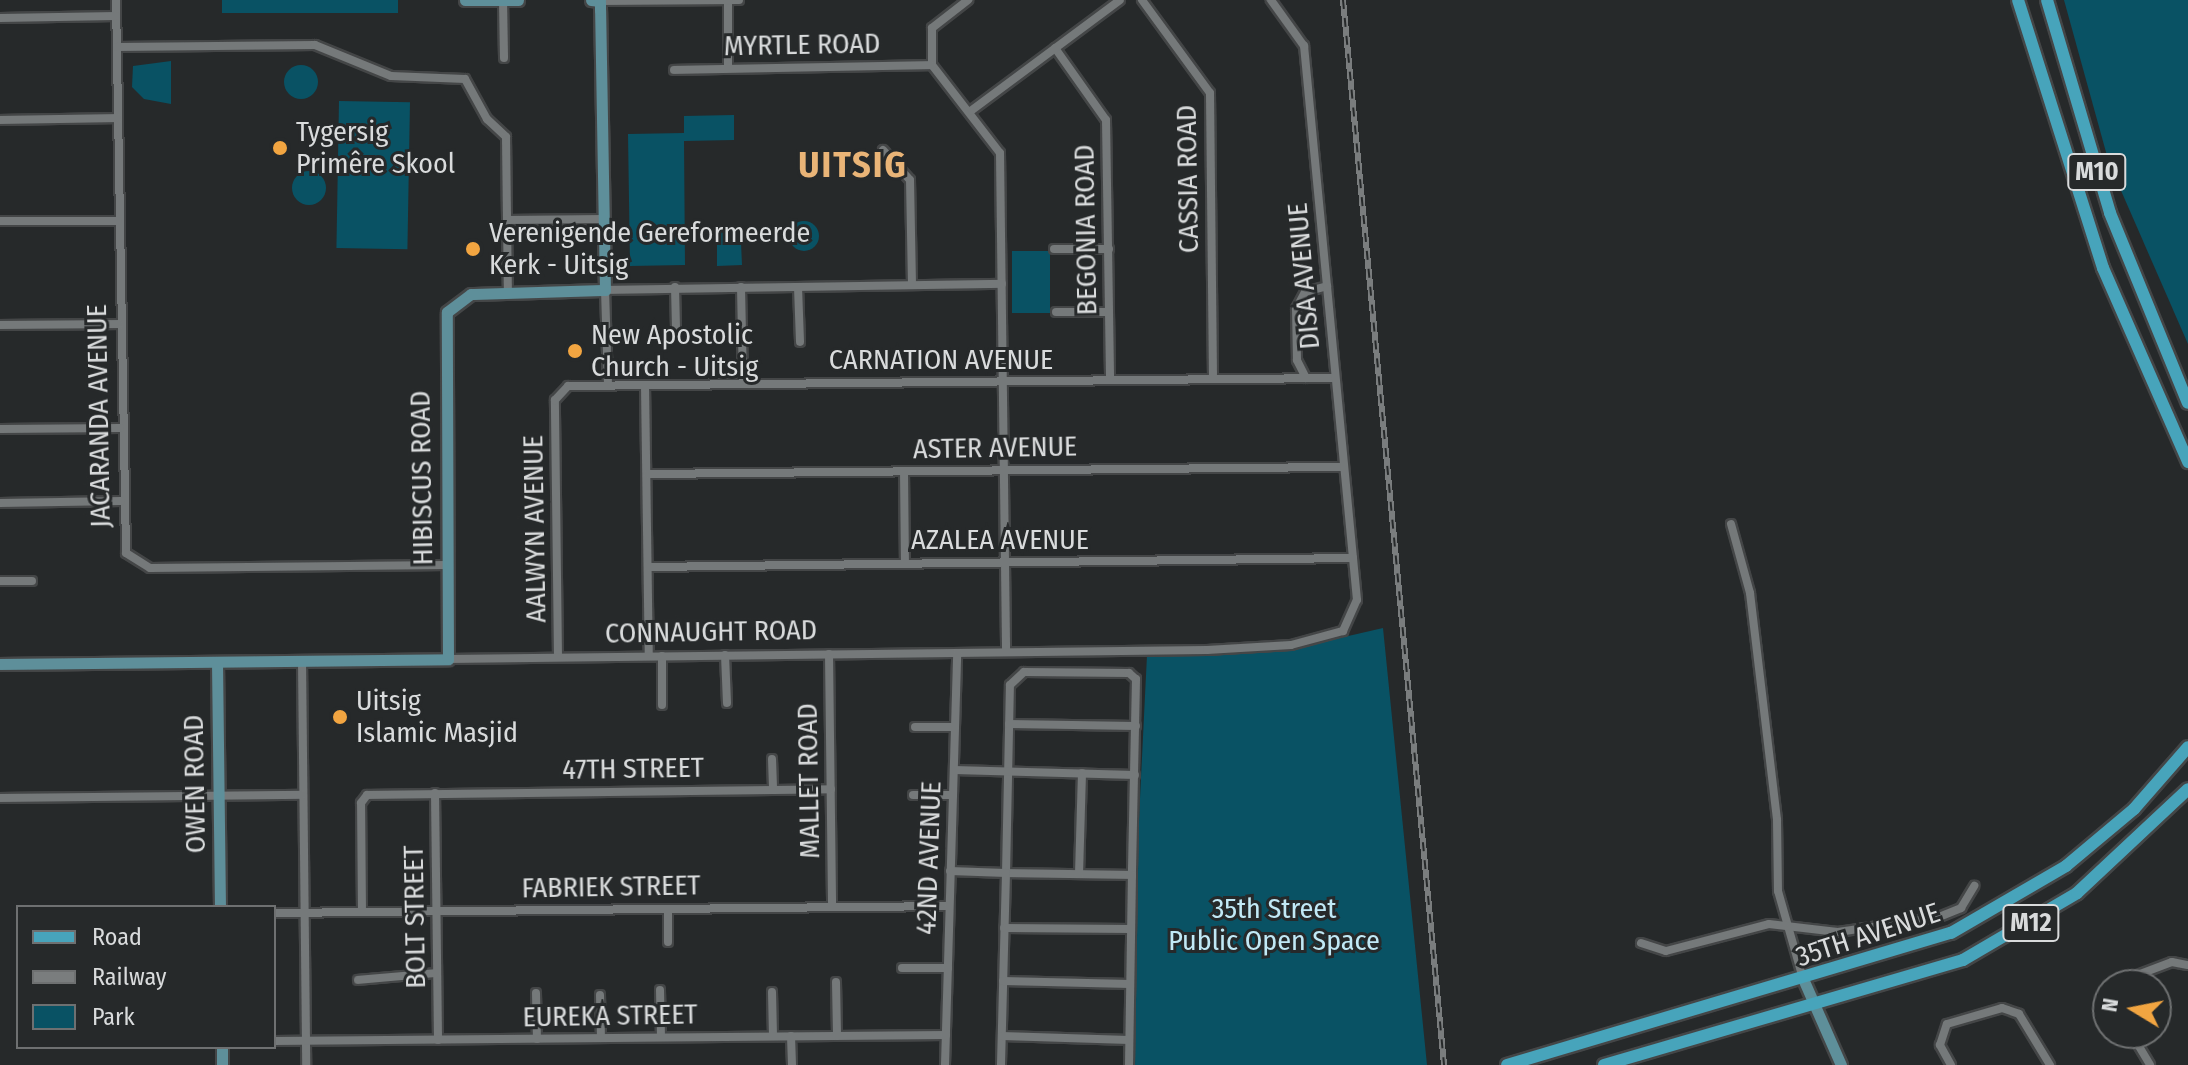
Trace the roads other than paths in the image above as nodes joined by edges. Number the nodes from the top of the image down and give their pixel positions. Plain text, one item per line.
1 (116, 0) edge
2 (465, 0) edge
3 (488, 0) edge
4 (503, 0) edge
5 (518, 0) edge
6 (591, 0) edge
7 (728, 0) edge
8 (739, 0) edge
9 (968, 0) edge
10 (1120, 0) edge
11 (1142, 0) edge
12 (1271, 0) edge
13 (2009, 0) edge
14 (2018, 0) edge
15 (2047, 0) edge
16 (600, 1) edge
17 (116, 16) junction
18 (0, 18) edge
19 (117, 47) junction
20 (1055, 48) junction
21 (504, 58) dead end
22 (932, 65) junction
23 (728, 67) junction
24 (674, 70) dead end
25 (2036, 74) junction
26 (972, 110) junction
27 (117, 118) junction
28 (0, 120) edge
29 (883, 150) dead end
30 (603, 219) junction
31 (507, 220) junction
32 (0, 221) edge
33 (118, 221) junction
34 (1054, 249) dead end
35 (1109, 249) junction
36 (912, 284) junction
37 (1002, 284) junction
38 (1327, 286) junction
39 (675, 287) junction
40 (741, 287) junction
41 (798, 287) junction
42 (605, 290) junction
43 (508, 293) junction
44 (1056, 312) dead end
45 (1109, 312) junction
46 (119, 324) junction
47 (0, 325) edge
48 (676, 328) dead end
49 (800, 342) dead end
50 (1306, 378) junction
51 (1335, 378) junction
52 (1213, 379) junction
53 (1110, 380) junction
54 (1004, 382) junction
55 (743, 384) junction
56 (608, 385) junction
57 (645, 385) junction
58 (555, 400) joint
59 (2188, 403) edge
60 (120, 428) junction
61 (0, 429) edge
62 (2188, 462) edge
63 (1344, 467) junction
64 (904, 471) junction
65 (1005, 471) junction
66 (647, 474) junction
67 (121, 501) junction
68 (0, 503) edge
69 (1731, 524) dead end
70 (1353, 558) junction
71 (1005, 562) junction
72 (905, 563) junction
73 (447, 565) junction
74 (648, 567) junction
75 (0, 581) edge
76 (32, 581) dead end
77 (1006, 652) junction
78 (957, 653) junction
79 (829, 654) junction
80 (725, 655) junction
81 (649, 656) junction
82 (662, 656) junction
83 (558, 657) junction
84 (448, 659) junction
85 (302, 660) junction
86 (217, 662) junction
87 (0, 664) edge
88 (727, 703) dead end
89 (662, 705) dead end
90 (1009, 724) junction
91 (1136, 726) junction
92 (915, 727) dead end
93 (955, 727) junction
94 (2188, 747) edge
95 (772, 759) dead end
96 (954, 770) junction
97 (1007, 773) junction
98 (1082, 773) junction
99 (1135, 775) junction
100 (831, 789) junction
101 (2188, 789) edge
102 (773, 790) junction
103 (435, 793) junction
104 (303, 795) junction
105 (913, 795) dead end
106 (953, 795) junction
107 (219, 796) junction
108 (0, 798) edge
109 (950, 871) junction
110 (1006, 873) junction
111 (1079, 874) junction
112 (1132, 875) junction
113 (1974, 886) dead end
114 (220, 905) edge
115 (949, 906) junction
116 (832, 907) junction
117 (668, 909) junction
118 (437, 911) junction
119 (362, 912) junction
120 (276, 913) edge
121 (303, 913) junction
122 (1787, 924) junction
123 (1004, 928) junction
124 (1131, 929) junction
125 (668, 942) dead end
126 (1641, 943) dead end
127 (2188, 965) edge
128 (902, 968) dead end
129 (948, 968) junction
130 (2153, 969) edge
131 (437, 973) junction
132 (358, 980) dead end
133 (1003, 981) junction
134 (1804, 981) junction
135 (836, 982) dead end
136 (1130, 984) junction
137 (660, 990) dead end
138 (772, 992) dead end
139 (536, 993) dead end
140 (600, 995) dead end
141 (1811, 1006) junction
142 (946, 1035) junction
143 (773, 1036) junction
144 (791, 1036) junction
145 (837, 1036) junction
146 (1002, 1036) junction
147 (661, 1037) junction
148 (601, 1038) junction
149 (537, 1039) junction
150 (438, 1040) junction
151 (1129, 1040) junction
152 (276, 1041) edge
153 (306, 1041) junction
154 (306, 1065) edge
155 (792, 1065) edge
156 (945, 1065) edge
157 (1001, 1065) edge
158 (1129, 1065) edge
159 (1507, 1065) edge
160 (1604, 1065) edge
161 (1841, 1065) edge
162 (1951, 1065) edge
163 (2050, 1065) edge

1 - 17 street, JACARANDA AVENUE
2 - 3 street
3 - 4 street
4 - 5 street
4 - 21 street
6 - 16 street
7 - 8 street
7 - 16 street
7 - 23 street
9 - 22 street
10 - 20 street
11 - 52 street, CASSIA ROAD
12 - 38 street, DISA AVENUE
13 - 25 main road
14 - 25 main road, M10
15 - 59 main road, M10
16 - 30 street
17 - 18 street
17 - 19 street, JACARANDA AVENUE
19 - 27 street, JACARANDA AVENUE
19 - 31 street
20 - 26 street
20 - 35 street, BEGONIA ROAD
22 - 23 street, MYRTLE ROAD
22 - 26 street
23 - 24 street, MYRTLE ROAD
25 - 62 main road, M10
26 - 37 street
27 - 28 street
27 - 33 street, JACARANDA AVENUE
29 - 36 street
30 - 31 street
30 - 42 street
31 - 43 street
32 - 33 street
33 - 46 street, JACARANDA AVENUE
34 - 35 street
35 - 45 street, BEGONIA ROAD
36 - 37 street
36 - 41 street
37 - 54 street
38 - 50 street
38 - 51 street, DISA AVENUE
39 - 40 street
39 - 42 street
39 - 48 street
40 - 41 street
40 - 55 street
41 - 49 street
42 - 43 street
42 - 56 street
43 - 73 street, HIBISCUS ROAD
44 - 45 street
45 - 53 street, BEGONIA ROAD
46 - 47 street
46 - 60 street, JACARANDA AVENUE
50 - 51 street, CARNATION AVENUE
50 - 52 street, CARNATION AVENUE
51 - 63 street, DISA AVENUE
52 - 53 street, CARNATION AVENUE
53 - 54 street, CARNATION AVENUE
54 - 55 street, CARNATION AVENUE
54 - 65 street
55 - 57 street, CARNATION AVENUE
56 - 57 street, CARNATION AVENUE
56 - 58 street, CARNATION AVENUE
57 - 66 street
58 - 83 street, AALWYN AVENUE
60 - 61 street
60 - 67 street, JACARANDA AVENUE
63 - 65 street, ASTER AVENUE
63 - 70 street, DISA AVENUE
64 - 65 street, ASTER AVENUE
64 - 66 street, ASTER AVENUE
64 - 72 street
65 - 71 street
66 - 74 street
67 - 68 street
67 - 73 street, JACARANDA AVENUE
69 - 122 street
70 - 71 street, AZALEA AVENUE
70 - 77 street, CONNAUGHT ROAD
71 - 72 street, AZALEA AVENUE
71 - 77 street
72 - 74 street, AZALEA AVENUE
73 - 84 street, HIBISCUS ROAD
74 - 81 street
75 - 76 street
77 - 78 street, CONNAUGHT ROAD
78 - 79 street, CONNAUGHT ROAD
78 - 93 street, 42ND AVENUE
79 - 80 street, CONNAUGHT ROAD
79 - 100 street, MALLET ROAD
80 - 82 street, CONNAUGHT ROAD
80 - 88 street
81 - 82 street, CONNAUGHT ROAD
81 - 83 street, CONNAUGHT ROAD
82 - 89 street
83 - 84 street, CONNAUGHT ROAD
84 - 85 street, CONNAUGHT ROAD
85 - 86 street, CONNAUGHT ROAD
85 - 104 street
86 - 87 street, CONNAUGHT ROAD
86 - 107 street, OWEN ROAD
90 - 91 street
90 - 91 street
90 - 97 street
91 - 99 street
92 - 93 street
93 - 96 street, 42ND AVENUE
94 - 134 main road, 35TH AVENUE / M12
95 - 102 street
96 - 97 street
96 - 106 street, 42ND AVENUE
97 - 98 street
97 - 110 street
98 - 99 street
98 - 111 street
99 - 112 street
100 - 102 street, 47TH STREET
100 - 116 street, MALLET ROAD
101 - 141 main road, 35TH AVENUE / M12
102 - 103 street, 47TH STREET
103 - 118 street, BOLT STREET
103 - 119 street, 47TH STREET
104 - 107 street
104 - 121 street
105 - 106 street
106 - 109 street, 42ND AVENUE
107 - 108 street
107 - 114 street, OWEN ROAD
109 - 110 street
109 - 115 street, 42ND AVENUE
110 - 111 street
110 - 123 street
111 - 112 street
112 - 124 street
113 - 122 street
115 - 116 street, FABRIEK STREET
115 - 129 street, 42ND AVENUE
116 - 117 street, FABRIEK STREET
117 - 118 street, FABRIEK STREET
117 - 125 street
118 - 119 street, FABRIEK STREET
118 - 131 street, BOLT STREET
119 - 121 street, FABRIEK STREET
120 - 121 street, FABRIEK STREET
121 - 153 street
122 - 126 street
122 - 134 street
123 - 124 street
123 - 133 street
124 - 136 street
127 - 130 street
128 - 129 street
129 - 142 street, 42ND AVENUE
131 - 132 street
131 - 150 street, BOLT STREET
133 - 136 street
133 - 146 street
134 - 141 street
134 - 159 main road, 35TH AVENUE / M12
135 - 145 street
136 - 151 street
137 - 147 street
138 - 143 street
139 - 149 street
140 - 148 street
141 - 160 main road, 35TH AVENUE / M12
141 - 161 street
142 - 145 street, EUREKA STREET
142 - 156 street, 42ND AVENUE
143 - 144 street, EUREKA STREET
143 - 147 street, EUREKA STREET
144 - 145 street, EUREKA STREET
144 - 155 street
146 - 151 street
146 - 157 street
147 - 148 street, EUREKA STREET
148 - 149 street, EUREKA STREET
149 - 150 street, EUREKA STREET
150 - 153 street, EUREKA STREET
151 - 158 street
152 - 153 street, EUREKA STREET
153 - 154 street
162 - 163 street

